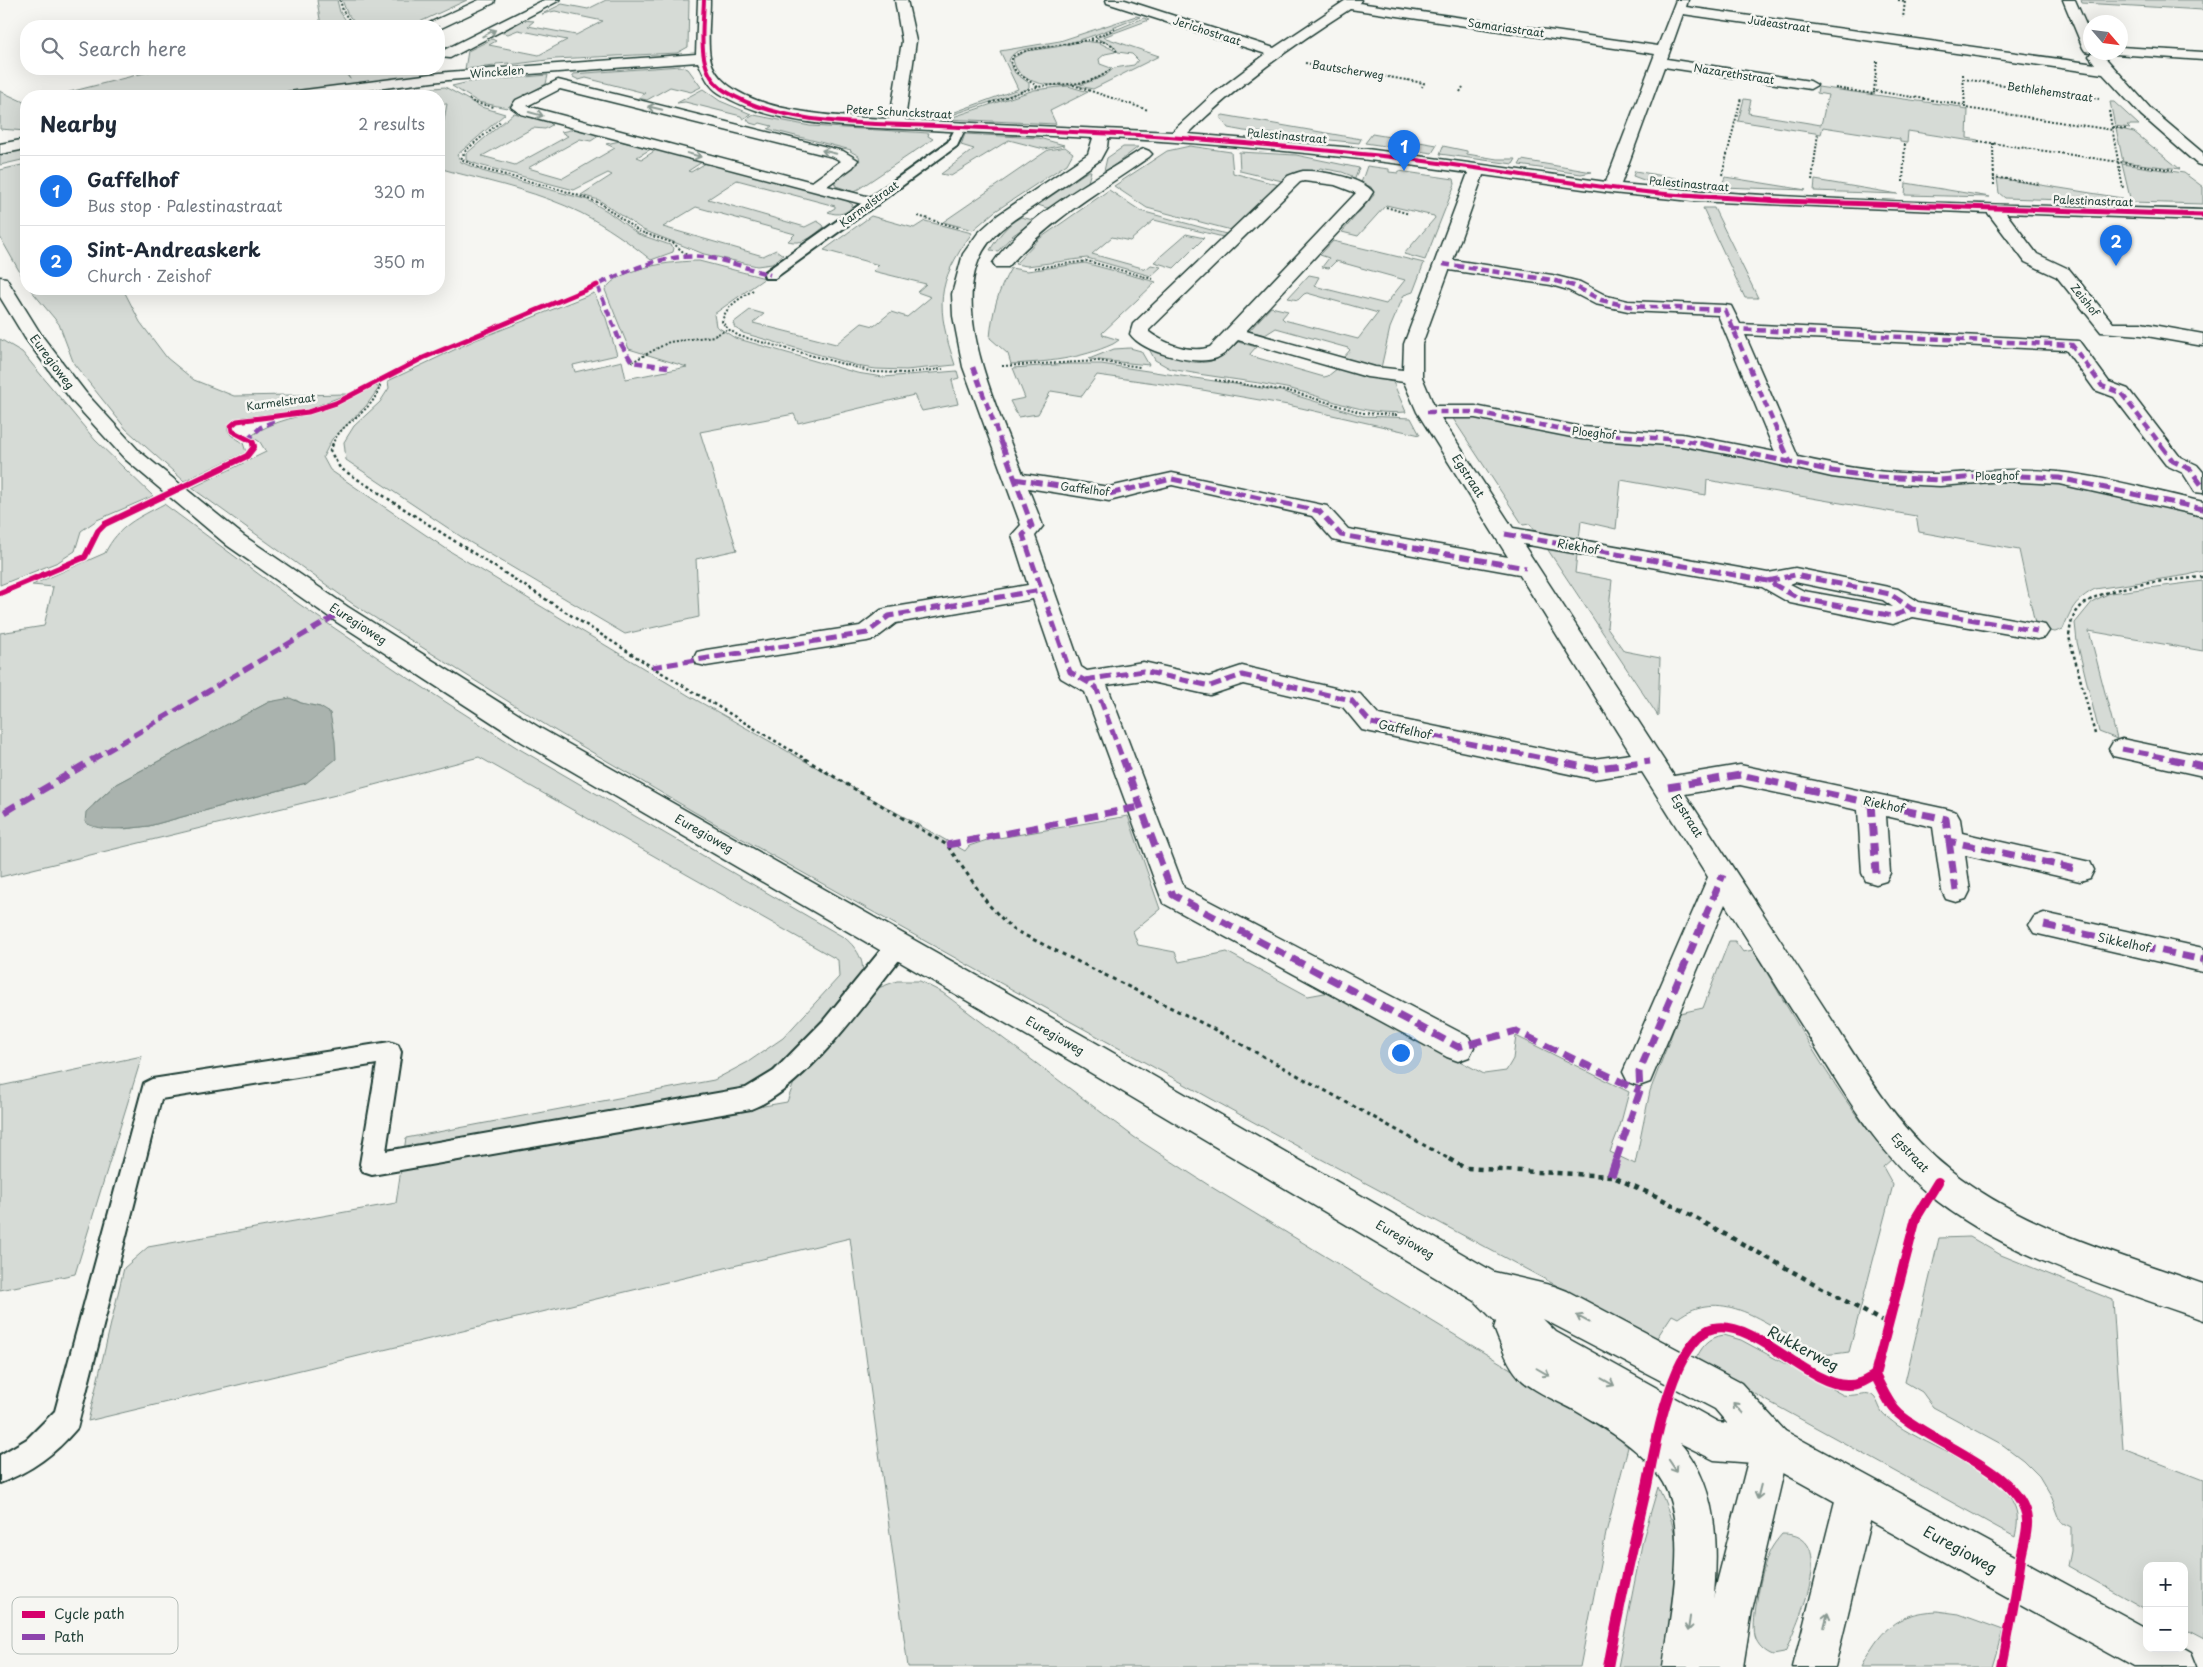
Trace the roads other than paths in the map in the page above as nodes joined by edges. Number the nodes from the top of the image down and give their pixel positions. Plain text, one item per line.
1 (490, 0) edge
2 (554, 0) edge
3 (704, 0) edge
4 (901, 0) edge
5 (1112, 0) edge
6 (2068, 0) edge
7 (1351, 2) edge
8 (1681, 5) edge
9 (445, 21) edge
10 (2083, 33) edge
11 (2128, 51) edge
12 (445, 53) edge
13 (445, 55) edge
14 (1271, 55) junction
15 (1661, 56) junction
16 (2203, 56) edge
17 (703, 58) junction
18 (2100, 60) edge
19 (559, 68) junction
20 (2107, 70) junction
21 (448, 76) junction
22 (558, 84) junction
23 (1810, 85) road end
24 (338, 90) edge
25 (897, 124) junction
26 (961, 127) junction
27 (1101, 133) junction
28 (20, 134) edge
29 (0, 136) edge
30 (1176, 137) junction
31 (20, 145) edge
32 (0, 149) edge
33 (1144, 154) dead end
34 (1094, 157) junction
35 (2203, 161) edge
36 (1477, 170) junction
37 (1102, 183) junction
38 (815, 187) junction
39 (1612, 188) junction
40 (872, 202) junction
41 (1020, 208) junction
42 (1994, 209) junction
43 (2203, 215) edge
44 (1052, 218) junction
45 (1002, 264) road end
46 (1443, 264) junction
47 (770, 275) road end
48 (0, 282) edge
49 (1732, 330) junction
50 (1233, 334) junction
51 (2203, 340) edge
52 (1412, 377) junction
53 (1427, 412) junction
54 (1790, 462) junction
55 (1015, 479) junction
56 (2203, 487) edge
57 (2203, 509) edge
58 (1505, 534) junction
59 (1526, 568) junction
60 (1040, 590) junction
61 (2037, 632) dead end
62 (706, 658) dead end
63 (1085, 680) junction
64 (2122, 749) road end
65 (1650, 761) junction
66 (2203, 766) edge
67 (1668, 788) junction
68 (1870, 803) junction
69 (1949, 841) junction
70 (2080, 870) dead end
71 (1876, 874) dead end
72 (1724, 876) junction
73 (1956, 891) dead end
74 (2044, 925) dead end
75 (898, 945) junction
76 (2203, 960) edge
77 (1458, 1047) dead end
78 (1639, 1072) dead end
79 (1488, 1288) junction
80 (2203, 1302) edge
81 (1770, 1445) junction
82 (0, 1469) edge
83 (1857, 1493) junction
84 (1684, 1667) edge
85 (1722, 1667) edge
86 (1814, 1667) edge
87 (2176, 1667) edge

1 - 9 street
12 -> 2 street
3 - 17 street, Peter Schunckstraat
4 - 25 street
5 - 14 street, Jerichostraat
6 - 10 street
7 - 14 street
7 - 15 street, Samariastraat
8 - 15 street
8 - 20 street, Judeastraat
11 - 16 street
13 - 21 street
14 - 30 street
15 - 23 street, Nazarethstraat
15 - 39 street
17 - 19 street, Winckelen
17 - 25 street, Peter Schunckstraat
18 - 20 street
19 - 21 street, Winckelen
19 - 22 street
20 - 35 street
21 - 24 street, Winckelen
38 -> 22 street
22 -> 38 street
25 - 26 street, Peter Schunckstraat
26 - 27 street, Peter Schunckstraat
26 - 40 lane, Karmelstraat
27 - 30 street, Peter Schunckstraat
27 - 34 street
28 - 29 street
30 - 36 street, Palestinastraat
31 - 32 street
33 - 37 street
34 - 37 street
34 - 41 street
36 - 39 street, Palestinastraat
36 - 46 street, Egstraat
37 - 44 street
38 - 40 street
39 - 42 street, Palestinastraat
40 - 47 lane, Karmelstraat
41 - 44 street
41 - 55 street
42 - 43 street, Palestinastraat
42 - 51 street, Zeishof
44 - 45 street
46 - 49 street
46 - 52 street, Egstraat
48 - 75 street, Euregioweg
49 - 54 street
49 - 56 street
50 - 50 street
50 - 52 street
52 - 53 street, Egstraat
53 - 54 street, Ploeghof
53 - 58 street, Egstraat
54 - 57 street, Ploeghof
55 - 59 street, Gaffelhof
55 - 60 street
58 - 59 street, Egstraat
58 - 61 street, Riekhof
59 - 65 street, Egstraat
60 - 62 street
60 - 63 street
63 - 65 street, Gaffelhof
63 - 77 street
64 - 66 street
65 - 67 street, Egstraat
67 - 68 street, Riekhof
67 - 72 street, Egstraat
68 - 69 street, Riekhof
68 - 71 street
69 - 70 street
69 - 73 street
72 - 78 street
72 - 80 street, Egstraat
74 - 76 street, Sikkelhof
75 - 79 street, Euregioweg
75 - 82 lane
79 - 81 street, Euregioweg
79 -> 84 street
81 - 83 street, Euregioweg
81 -> 85 street
86 -> 83 street
83 - 87 street, Euregioweg

